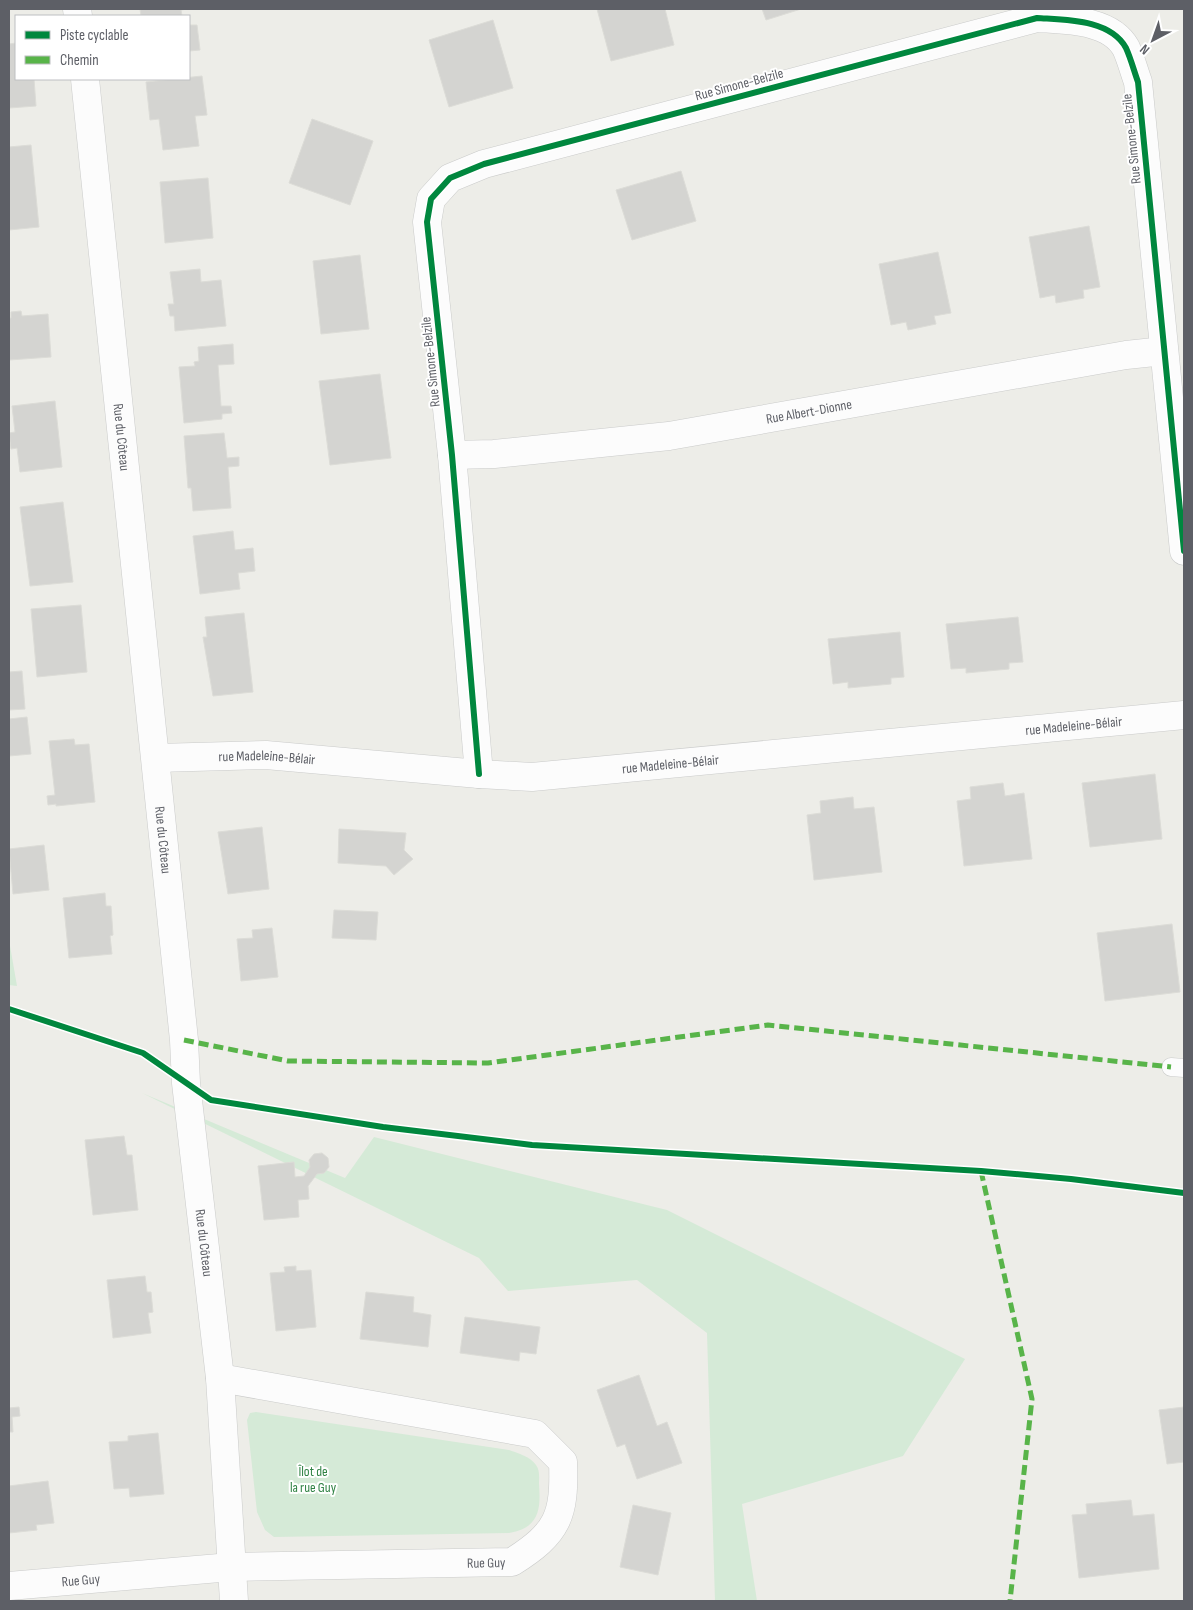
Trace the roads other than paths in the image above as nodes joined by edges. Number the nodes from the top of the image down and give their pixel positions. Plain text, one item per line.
1 (85, 80) edge
2 (1164, 351) junction
3 (452, 455) junction
4 (1184, 551) edge
5 (1184, 714) edge
6 (157, 758) junction
7 (479, 774) junction
8 (220, 1378) junction
9 (231, 1568) junction
10 (9, 1586) edge
11 (234, 1601) edge

1 - 6 street, Rue du Côteau
2 - 3 street, Rue Albert-Dionne
2 - 3 street, Rue Simone-Belzile
2 - 4 street, Rue Simone-Belzile
3 - 7 street, Rue Simone-Belzile
5 - 7 street, rue Madeleine-Bélair
6 - 7 street, rue Madeleine-Bélair
6 - 8 street, Rue du Côteau
8 - 9 street, Rue du Côteau
8 - 9 street, Rue Guy
9 - 10 street, Rue Guy
9 - 11 street, Rue du Côteau

